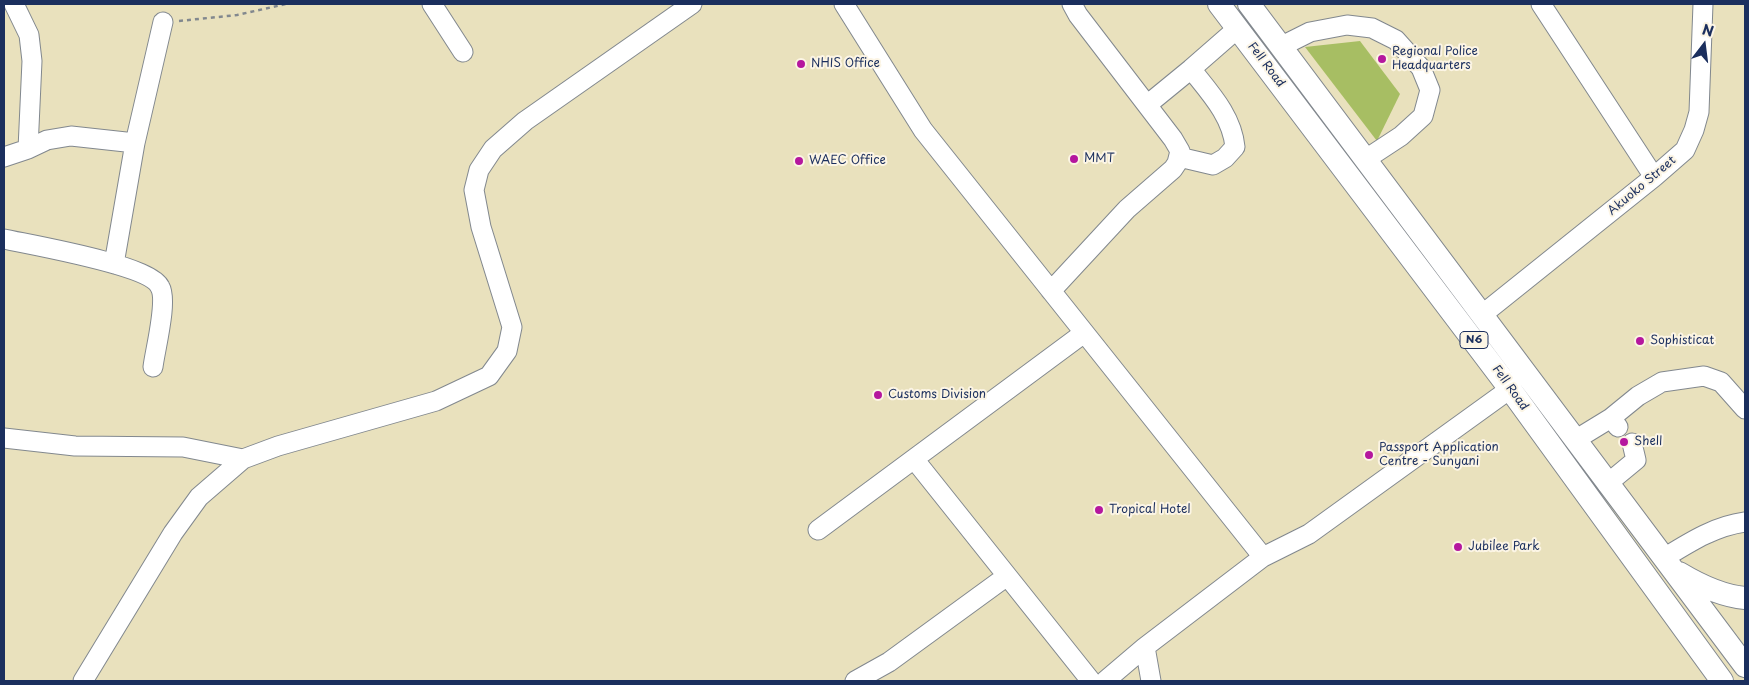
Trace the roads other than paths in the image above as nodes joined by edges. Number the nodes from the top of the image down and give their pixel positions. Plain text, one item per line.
1 (14, 4) edge
2 (432, 4) edge
3 (692, 4) edge
4 (844, 4) edge
5 (1072, 4) edge
6 (1219, 4) edge
7 (1249, 4) edge
8 (1541, 4) edge
9 (1703, 4) edge
10 (163, 22) road end
11 (1238, 28) junction
12 (1282, 46) junction
13 (463, 52) dead end
14 (1191, 69) junction
15 (1147, 105) junction
16 (135, 142) junction
17 (28, 149) junction
18 (4, 157) edge
19 (1179, 157) junction
20 (1366, 159) junction
21 (1654, 177) junction
22 (4, 239) edge
23 (114, 264) junction
24 (1051, 291) junction
25 (1483, 314) junction
26 (1084, 333) junction
27 (152, 367) dead end
28 (1510, 389) junction
29 (1745, 409) edge
30 (4, 438) edge
31 (1575, 440) junction
32 (1632, 443) dead end
33 (243, 459) junction
34 (914, 459) junction
35 (1607, 484) junction
36 (1589, 496) junction
37 (1745, 522) edge
38 (818, 530) dead end
39 (1262, 557) junction
40 (1667, 563) junction
41 (1007, 576) junction
42 (1745, 598) edge
43 (1145, 647) junction
44 (1745, 666) edge
45 (83, 681) edge
46 (855, 681) edge
47 (1091, 681) edge
48 (1105, 681) edge
49 (1151, 681) edge
50 (1722, 681) edge

1 - 17 street
2 - 13 street
3 - 33 street
4 - 24 street
5 - 15 street
6 - 11 main road, Fell Road / N6
7 - 12 main road, Fell Road / N6
8 - 21 street
9 - 21 street, Akuoko Street
10 - 16 street
11 - 14 street
11 - 28 main road, Fell Road / N6
12 - 20 main road, Fell Road / N6
12 - 20 street
14 - 15 street
14 - 19 street
15 - 19 street
16 - 17 street
16 - 23 street
17 - 18 street
19 - 24 street
20 - 25 main road, Fell Road / N6
21 - 25 street, Akuoko Street
22 - 23 street
23 - 27 street
24 - 26 street
25 - 31 main road, Fell Road / N6
26 - 34 street
26 - 39 street
28 - 36 main road, Fell Road / N6
28 - 39 street
29 - 31 street
30 - 33 street
31 - 35 main road, Fell Road / N6
32 - 35 street
33 - 45 street
34 - 38 street
34 - 41 street
35 - 36 main road
35 - 40 main road, Fell Road / N6
36 - 50 main road, Fell Road / N6
37 - 40 street
39 - 43 street
40 - 42 main road
40 - 44 main road, Fell Road / N6
41 - 46 street
41 - 47 street
43 - 48 street
43 - 49 street

